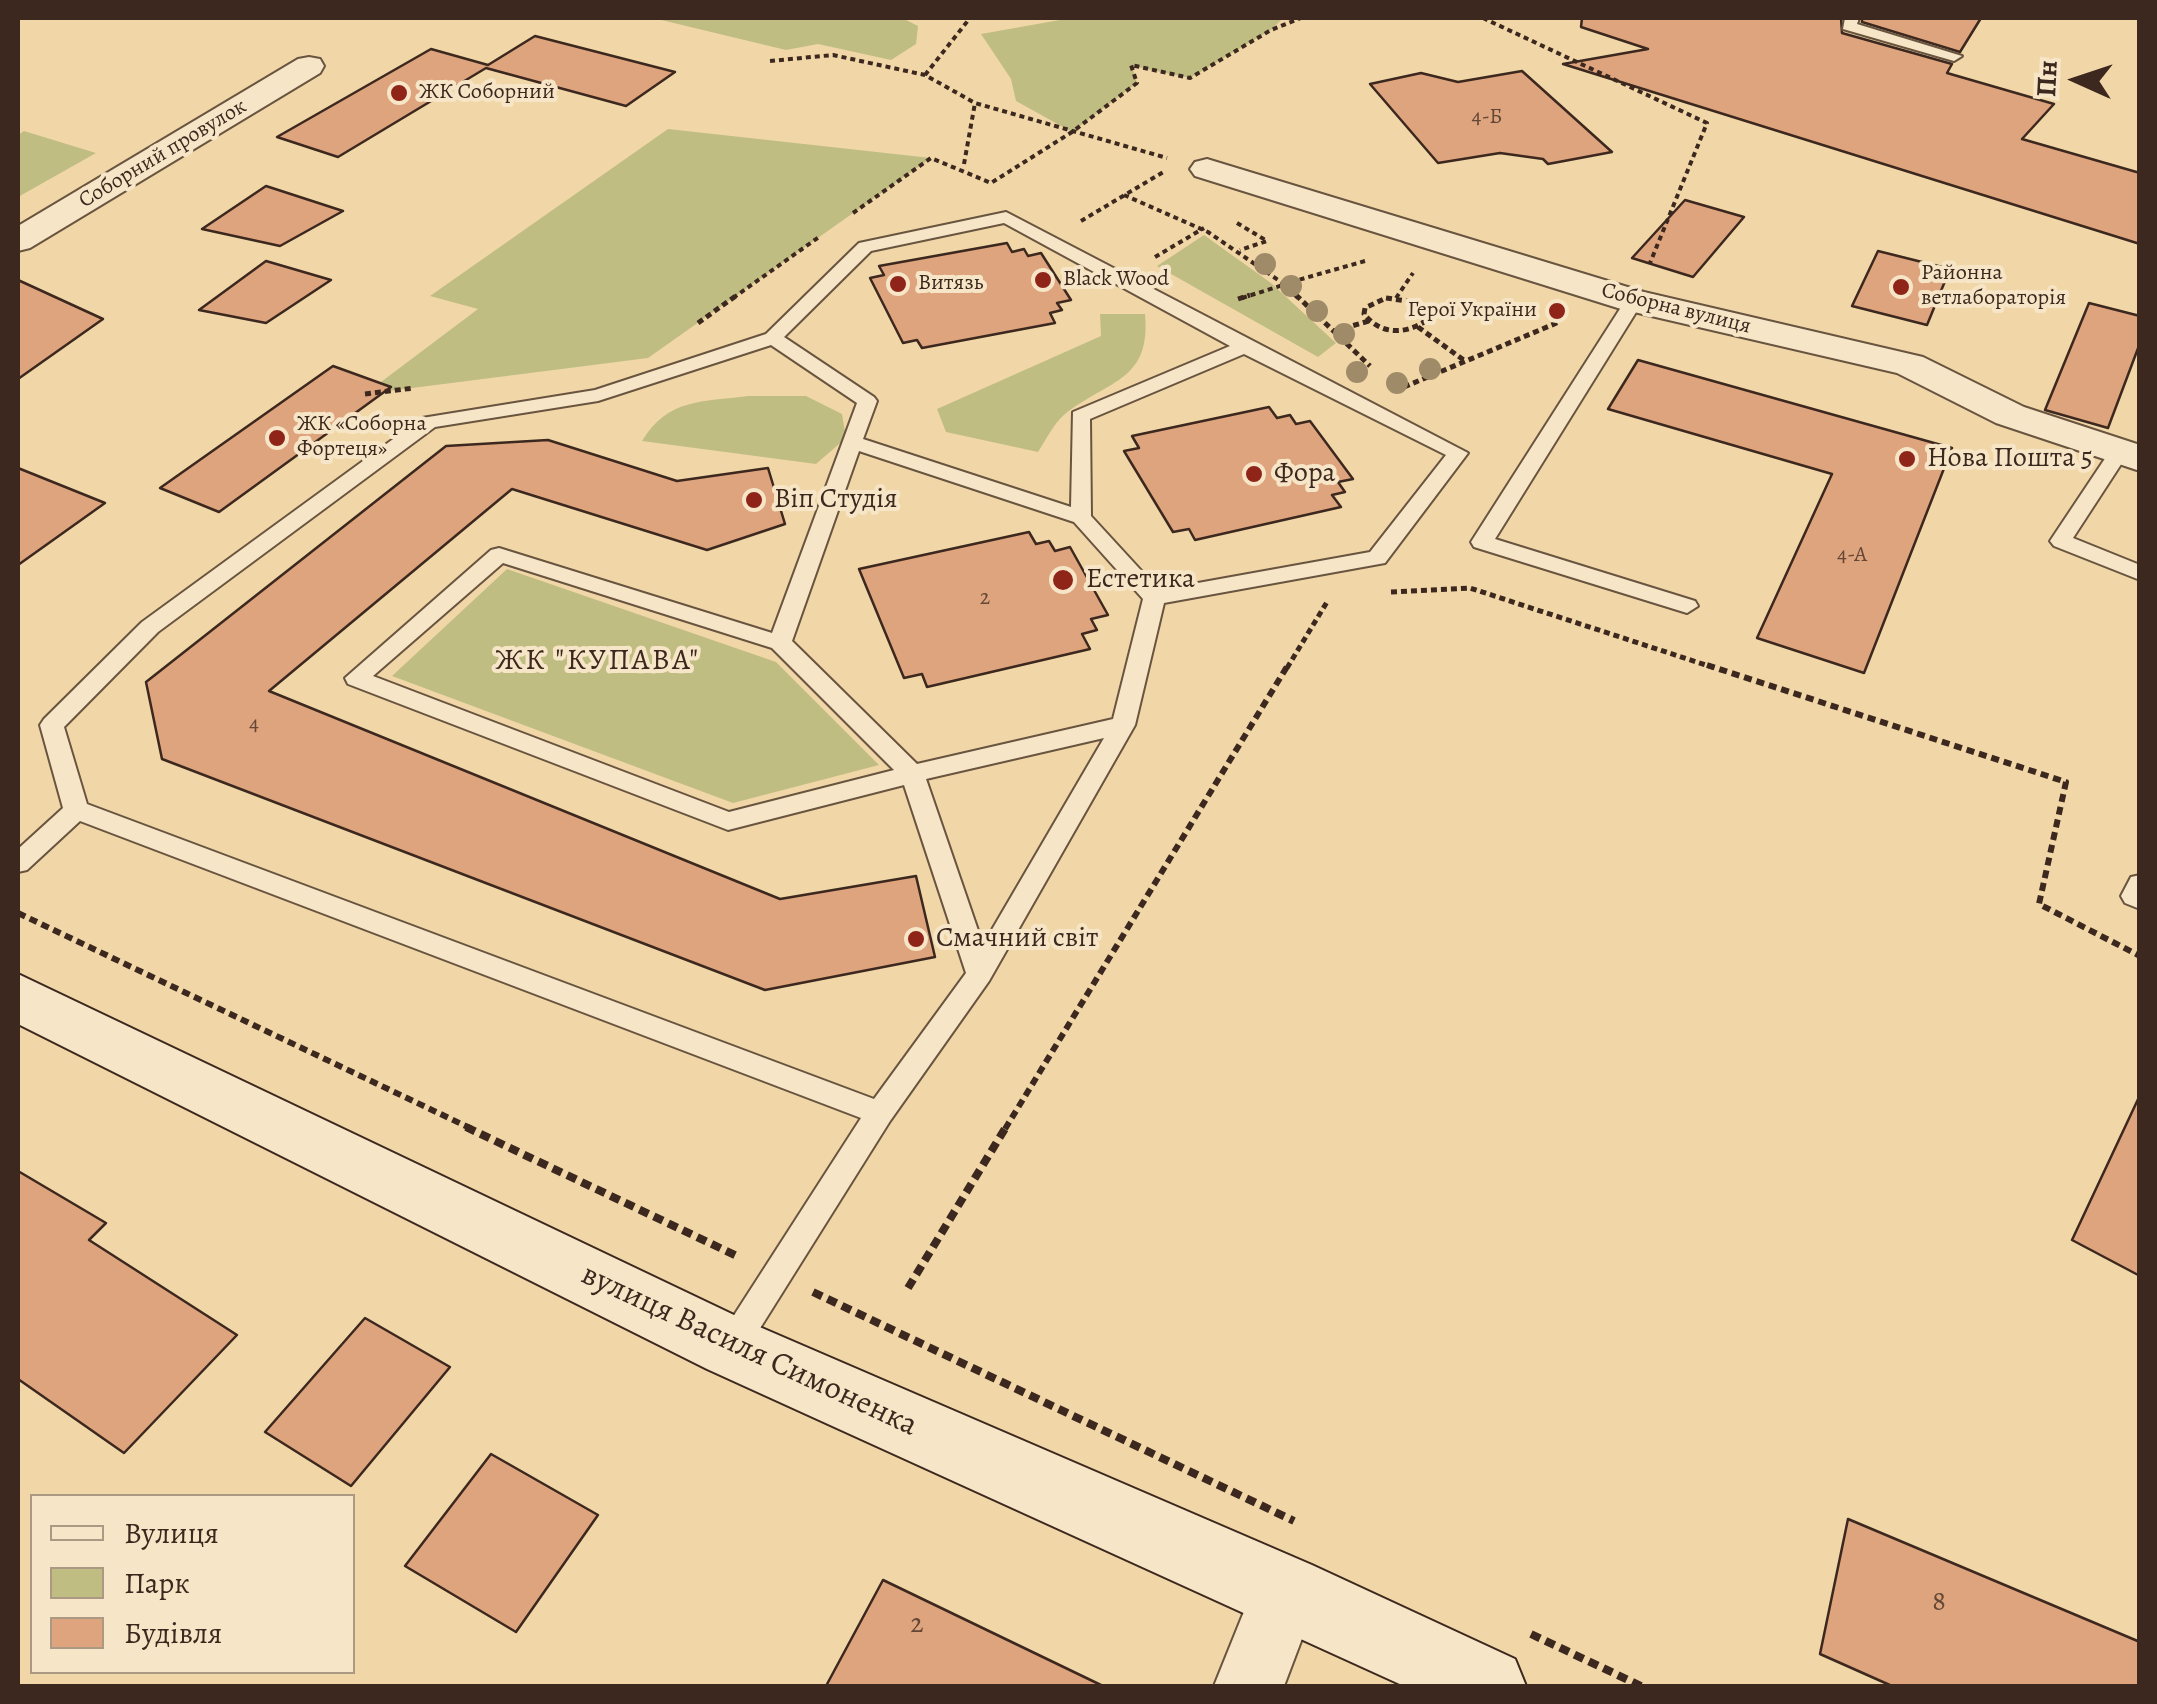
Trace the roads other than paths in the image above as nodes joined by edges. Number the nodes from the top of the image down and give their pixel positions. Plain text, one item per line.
1 (1852, 18) edge
2 (1954, 56) dead end
3 (309, 66) dead end
4 (1194, 165) road end
5 (18, 241) edge
6 (1634, 301) junction
7 (772, 338) junction
8 (1244, 348) junction
9 (851, 442) junction
10 (2129, 456) edge
11 (1081, 517) junction
12 (2140, 573) edge
13 (1154, 598) junction
14 (1687, 606) dead end
15 (780, 643) junction
16 (1124, 724) junction
17 (912, 774) junction
18 (76, 810) junction
19 (18, 863) edge
20 (2140, 884) edge
21 (2140, 899) edge
22 (980, 974) junction
23 (18, 996) edge
24 (880, 1113) junction
25 (732, 1347) junction
26 (1292, 1557) junction
27 (1502, 1656) edge
28 (1249, 1686) edge

1 - 2 lane
3 - 5 street, Соборний провулок
4 - 6 street, Соборна вулиця
6 - 10 street, Соборна вулиця
6 - 14 lane
7 - 8 lane
7 - 9 lane
7 - 18 lane
8 - 11 lane
8 - 13 lane
9 - 11 lane
9 - 15 lane
10 - 12 lane
11 - 13 lane
13 - 16 lane
15 - 17 lane
15 - 17 lane
16 - 17 lane
16 - 22 lane
17 - 22 lane
18 - 19 lane
18 - 24 lane
20 - 21 lane
22 - 24 lane
23 - 25 street, вулиця Василя Симоненка
24 - 25 lane
25 - 26 street, вулиця Василя Симоненка
26 - 27 street, вулиця Василя Симоненка
26 - 28 street

